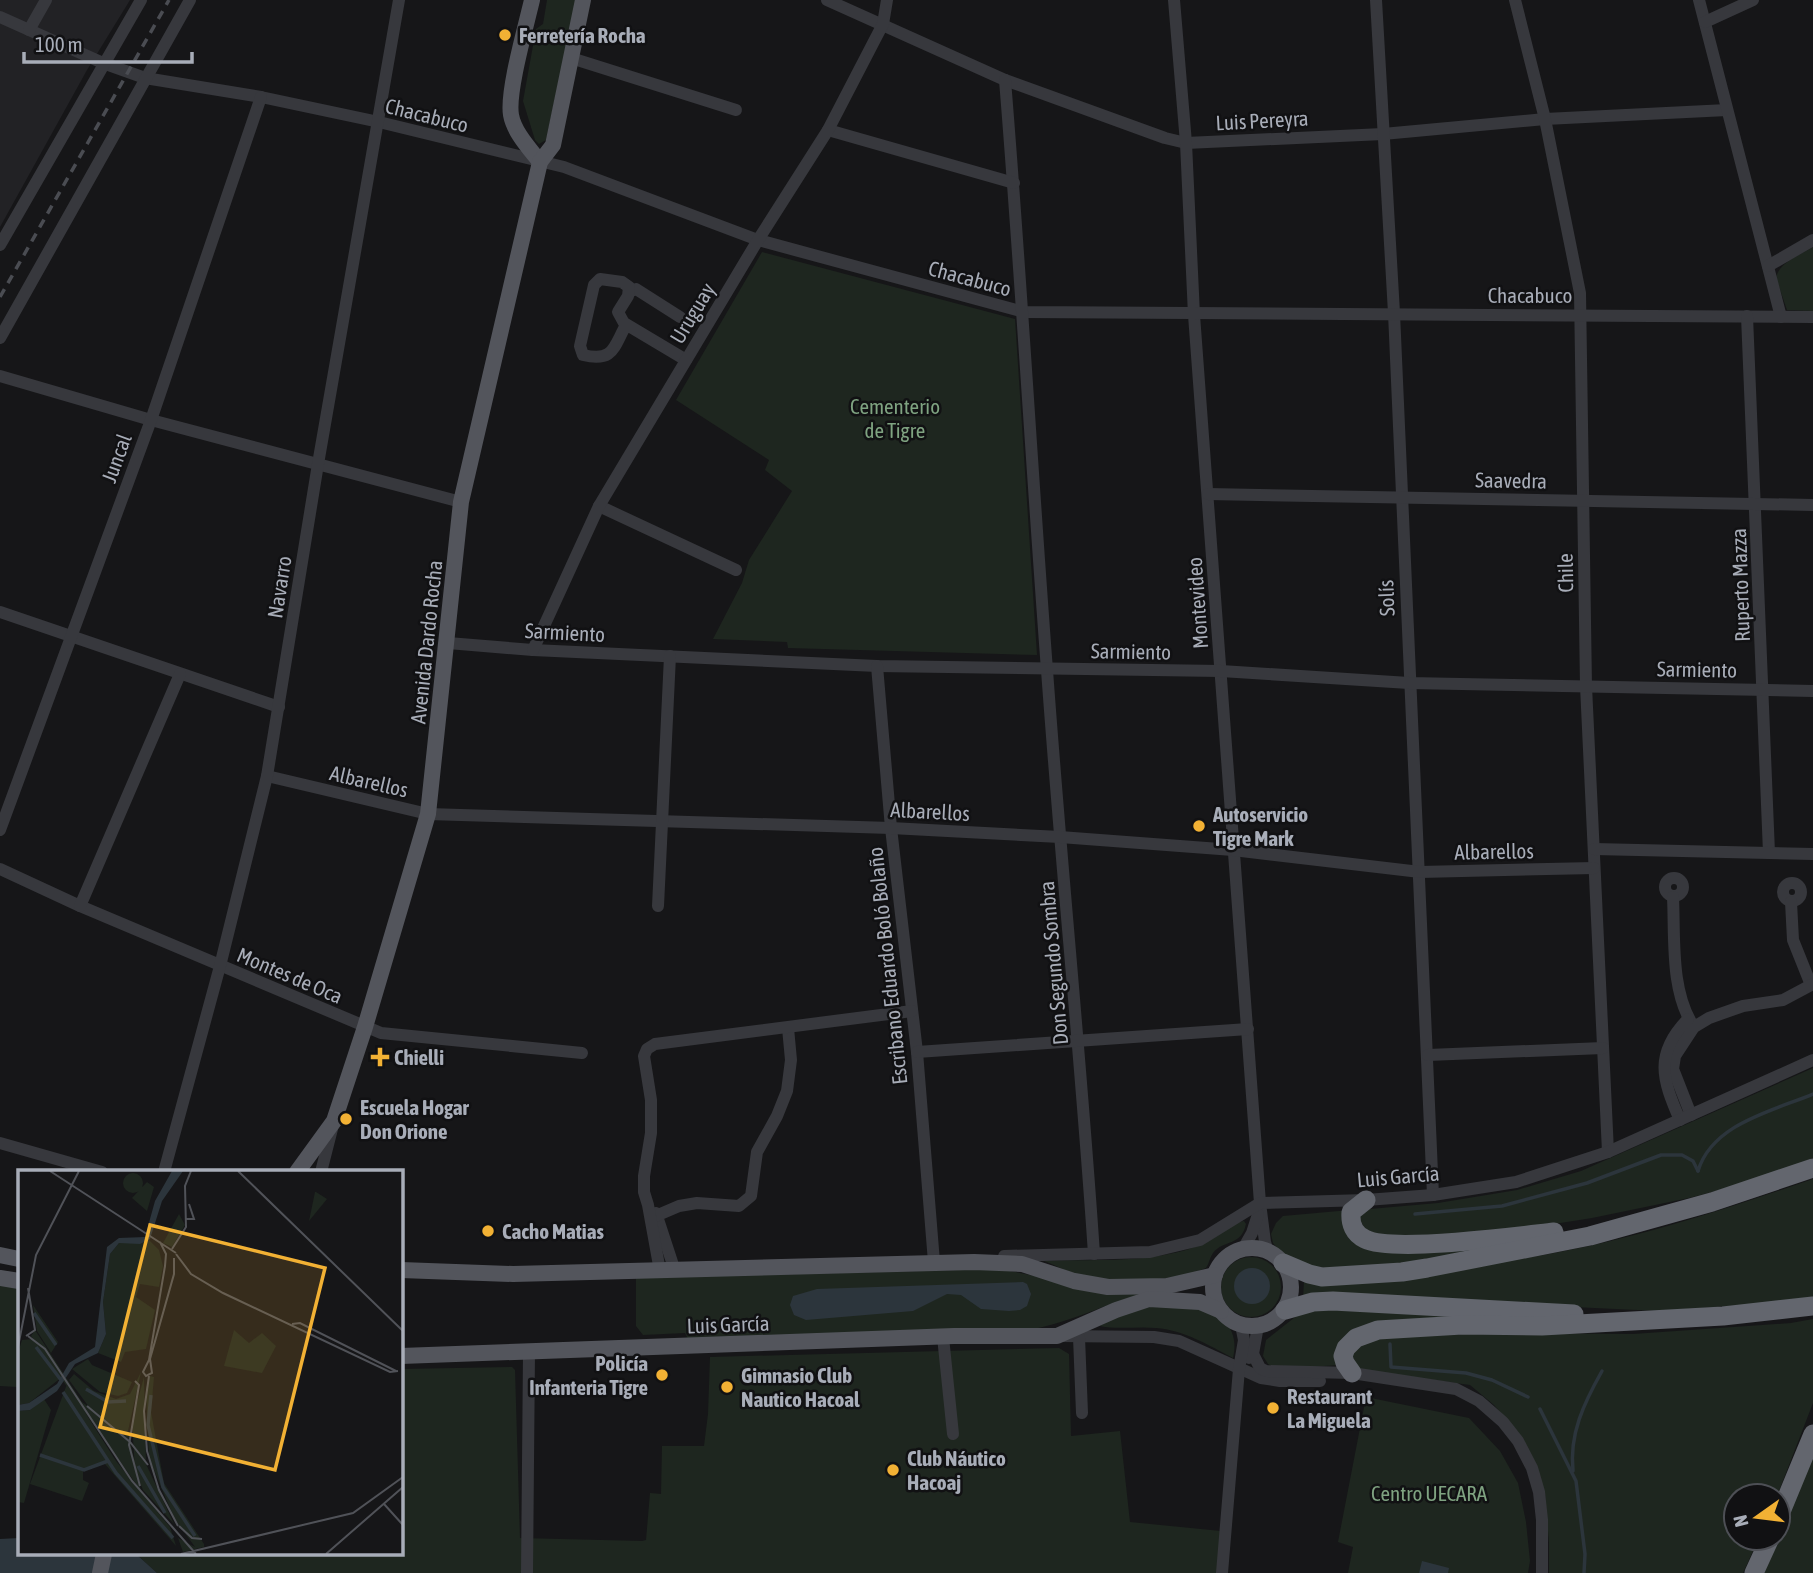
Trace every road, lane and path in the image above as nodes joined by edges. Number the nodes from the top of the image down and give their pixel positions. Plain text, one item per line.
1 (46, 0) edge
2 (141, 0) edge
3 (190, 0) edge
4 (399, 0) edge
5 (532, 0) edge
6 (583, 0) edge
7 (827, 0) edge
8 (887, 0) edge
9 (1174, 0) edge
10 (1376, 0) edge
11 (1515, 0) edge
12 (1699, 0) edge
13 (1753, 0) edge
14 (0, 18) edge
15 (1705, 23) junction
16 (883, 24) junction
17 (29, 30) junction
18 (571, 58) junction
19 (103, 63) junction
20 (145, 78) junction
21 (1005, 80) junction
22 (261, 97) junction
23 (737, 110) dead end
24 (1727, 110) junction
25 (1545, 119) junction
26 (379, 122) junction
27 (828, 130) junction
28 (1383, 134) junction
29 (1186, 143) junction
30 (540, 162) junction
31 (1014, 183) junction
32 (758, 240) junction
33 (1813, 240) edge
34 (0, 244) edge
35 (1768, 267) junction
36 (629, 292) junction
37 (1024, 312) junction
38 (1394, 313) junction
39 (1580, 314) junction
40 (1194, 315) junction
41 (1748, 316) junction
42 (680, 317) dead end
43 (1781, 317) junction
44 (1813, 317) edge
45 (626, 324) junction
46 (0, 338) edge
47 (686, 360) junction
48 (0, 376) edge
49 (150, 420) junction
50 (318, 464) junction
51 (1208, 494) junction
52 (1401, 497) junction
53 (1583, 501) junction
54 (461, 502) junction
55 (1757, 505) junction
56 (1813, 505) edge
57 (599, 506) junction
58 (736, 570) dead end
59 (0, 612) edge
60 (70, 637) junction
61 (448, 643) junction
62 (533, 650) junction
63 (670, 656) junction
64 (877, 666) junction
65 (1047, 669) junction
66 (1221, 671) junction
67 (180, 674) junction
68 (1409, 683) junction
69 (1586, 686) junction
70 (1763, 689) junction
71 (1813, 691) edge
72 (279, 707) junction
73 (267, 776) junction
74 (428, 814) junction
75 (661, 822) junction
76 (891, 828) junction
77 (0, 830) edge
78 (1060, 837) junction
79 (1594, 849) junction
80 (1233, 850) junction
81 (1769, 853) junction
82 (1813, 854) edge
83 (1594, 868) junction
84 (0, 869) edge
85 (1420, 872) junction
86 (1673, 897) dead end
87 (1791, 902) dead end
88 (80, 906) junction
89 (658, 906) dead end
90 (220, 966) junction
91 (1812, 985) edge
92 (912, 1012) junction
93 (1691, 1023) junction
94 (365, 1027) junction
95 (788, 1028) junction
96 (1248, 1029) junction
97 (1079, 1041) junction
98 (1603, 1048) junction
99 (917, 1052) junction
100 (582, 1053) dead end
101 (1428, 1055) junction
102 (1813, 1060) edge
103 (1686, 1117) junction
104 (334, 1121) junction
105 (0, 1143) edge
106 (1608, 1152) junction
107 (1813, 1168) edge
108 (95, 1170) edge
109 (164, 1170) edge
110 (298, 1170) edge
111 (322, 1170) edge
112 (1433, 1195) junction
113 (1366, 1200) junction
114 (1260, 1203) junction
115 (1291, 1203) junction
116 (652, 1213) junction
117 (1652, 1219) junction
118 (1262, 1229) junction
119 (1243, 1249) junction
120 (1094, 1254) junction
121 (0, 1255) edge
122 (1276, 1257) junction
123 (18, 1259) edge
124 (933, 1262) junction
125 (974, 1262) junction
126 (402, 1270) edge
127 (668, 1271) junction
128 (1215, 1275) junction
129 (0, 1278) edge
130 (18, 1282) edge
131 (1813, 1306) edge
132 (1285, 1310) junction
133 (1221, 1311) junction
134 (1658, 1319) junction
135 (1250, 1326) junction
136 (1057, 1336) junction
137 (943, 1337) junction
138 (1079, 1337) junction
139 (529, 1352) junction
140 (1253, 1354) junction
141 (402, 1356) edge
142 (1239, 1369) junction
143 (1352, 1373) junction
144 (1376, 1378) junction
145 (1082, 1413) dead end
146 (954, 1434) dead end
147 (1813, 1434) edge
148 (1792, 1485) edge
149 (1764, 1552) edge
150 (527, 1573) edge
151 (1222, 1573) edge
152 (1542, 1573) edge
153 (1754, 1573) edge

1 - 17 street
2 - 19 street
3 - 20 street
4 - 26 street, Navarro
5 - 30 main road
6 - 18 main road, Avenida Dardo Rocha
7 - 16 street, Luis Pereyra
8 - 16 street, Uruguay
9 - 29 street, Montevideo
10 - 28 street, Solís
11 - 25 street, Chile
12 - 15 street
13 - 15 street
14 - 17 street
15 - 24 street
16 - 21 street, Luis Pereyra
16 - 27 street, Uruguay
17 - 19 street
18 - 23 street
18 - 30 main road, Avenida Dardo Rocha
19 - 20 street, Chacabuco
19 - 34 street
20 - 22 street, Chacabuco
20 - 46 street
21 - 29 street, Luis Pereyra
21 - 31 street
22 - 26 street, Chacabuco
22 - 49 street, Juncal
24 - 25 street, Luis Pereyra
24 - 35 street
25 - 28 street, Luis Pereyra
25 - 39 street, Chile
26 - 30 street, Chacabuco
26 - 50 street, Navarro
27 - 31 street
27 - 32 street, Uruguay
28 - 29 street, Luis Pereyra
28 - 38 street, Solís
29 - 40 street, Montevideo
30 - 32 street, Chacabuco
30 - 54 main road, Avenida Dardo Rocha
31 - 37 street
32 - 37 street, Chacabuco
32 - 47 street, Uruguay
33 - 35 street
35 - 43 street
36 - 42 street
36 - 45 street
36 - 45 street
37 - 40 street, Chacabuco
37 - 65 street
38 - 39 street, Chacabuco
38 - 40 street, Chacabuco
38 - 52 street, Solís
39 - 41 street, Chacabuco
39 - 53 street, Chile
40 - 51 street, Montevideo
41 - 43 street, Chacabuco
41 - 55 street, Ruperto Mazza
43 - 44 street, Chacabuco
45 - 47 street
47 - 57 street, Uruguay
48 - 49 street
49 - 50 street
49 - 60 street, Juncal
50 - 54 street
50 - 72 street, Navarro
51 - 52 street, Saavedra
51 - 66 street, Montevideo
52 - 53 street, Saavedra
52 - 68 street, Solís
53 - 55 street, Saavedra
53 - 69 street, Chile
54 - 61 main road, Avenida Dardo Rocha
55 - 56 street, Saavedra
55 - 70 street, Ruperto Mazza
57 - 58 street
57 - 62 street, Uruguay
59 - 60 street
60 - 67 street
60 - 77 street, Juncal
61 - 62 street, Sarmiento
61 - 74 main road, Avenida Dardo Rocha
62 - 63 street, Sarmiento
63 - 64 street, Sarmiento
63 - 75 street
64 - 65 street, Sarmiento
64 - 76 street, Escribano Eduardo Boló Bolaño
65 - 66 street, Sarmiento
65 - 78 street, Don Segundo Sombra
66 - 68 street, Sarmiento
66 - 80 street, Montevideo
67 - 72 street
67 - 88 street
68 - 69 street, Sarmiento
68 - 85 street, Solís
69 - 70 street, Sarmiento
69 - 79 street, Chile
70 - 71 street, Sarmiento
70 - 81 street, Ruperto Mazza
72 - 73 street, Navarro
73 - 74 street, Albarellos
73 - 90 street, Navarro
74 - 75 street, Albarellos
74 - 94 main road, Avenida Dardo Rocha
75 - 76 street, Albarellos
75 - 89 street
76 - 78 street, Albarellos
76 - 92 street, Escribano Eduardo Boló Bolaño
78 - 80 street, Albarellos
78 - 97 street, Don Segundo Sombra
79 - 81 street
79 - 83 street, Chile
80 - 85 street, Albarellos
80 - 96 street, Montevideo
81 - 82 street
83 - 85 street, Albarellos
83 - 98 street, Chile
84 - 88 street, Montes de Oca
85 - 101 street, Solís
86 - 93 street
87 - 91 street
88 - 90 street, Montes de Oca
90 - 94 street, Montes de Oca
90 - 109 street, Navarro
91 - 93 street
92 - 95 street
92 - 99 street, Escribano Eduardo Boló Bolaño
93 - 103 street
94 - 100 street, Montes de Oca
94 - 104 main road, Avenida Dardo Rocha
95 - 116 street
95 - 116 street
96 - 97 street
96 - 114 street, Montevideo
97 - 99 street
97 - 120 street, Don Segundo Sombra
98 - 101 street
98 - 106 street, Chile
99 - 124 street, Escribano Eduardo Boló Bolaño
101 - 112 street, Solís
102 - 103 street, Luis García
103 - 106 street, Luis García
104 - 110 main road, Avenida Dardo Rocha
104 - 111 street, Avenida Dardo Rocha
105 - 108 street
106 - 112 street, Luis García
107 - 117 highway
112 - 113 street, Luis García
113 - 115 street, Luis García
113 - 117 highway
114 - 115 street, Luis García
114 - 118 street, Montevideo
114 - 119 street, Montevideo
114 - 120 street
115 - 118 street
116 - 127 street
117 - 122 highway
118 - 122 street, Montevideo
119 - 122 main road
119 - 128 main road
120 - 125 street
121 - 123 main road
122 - 132 main road
124 - 125 main road
124 - 127 main road
125 - 128 main road
126 - 127 main road
128 - 133 main road
129 - 130 main road
131 - 134 highway
132 - 134 highway
132 - 135 main road
133 - 135 main road
133 - 136 main road, Luis García
134 - 143 highway
135 - 140 street
135 - 142 street
136 - 137 main road, Luis García
136 - 138 street, Luis García
137 - 139 main road, Luis García
137 - 146 street
138 - 142 street, Luis García
138 - 145 street
139 - 141 main road, Luis García
139 - 150 street
140 - 142 street
140 - 143 street, Luis García
142 - 144 street, Luis García
142 - 151 street
143 - 144 street, Luis García
144 - 152 street, Luis García
147 - 148 highway
149 - 153 highway

